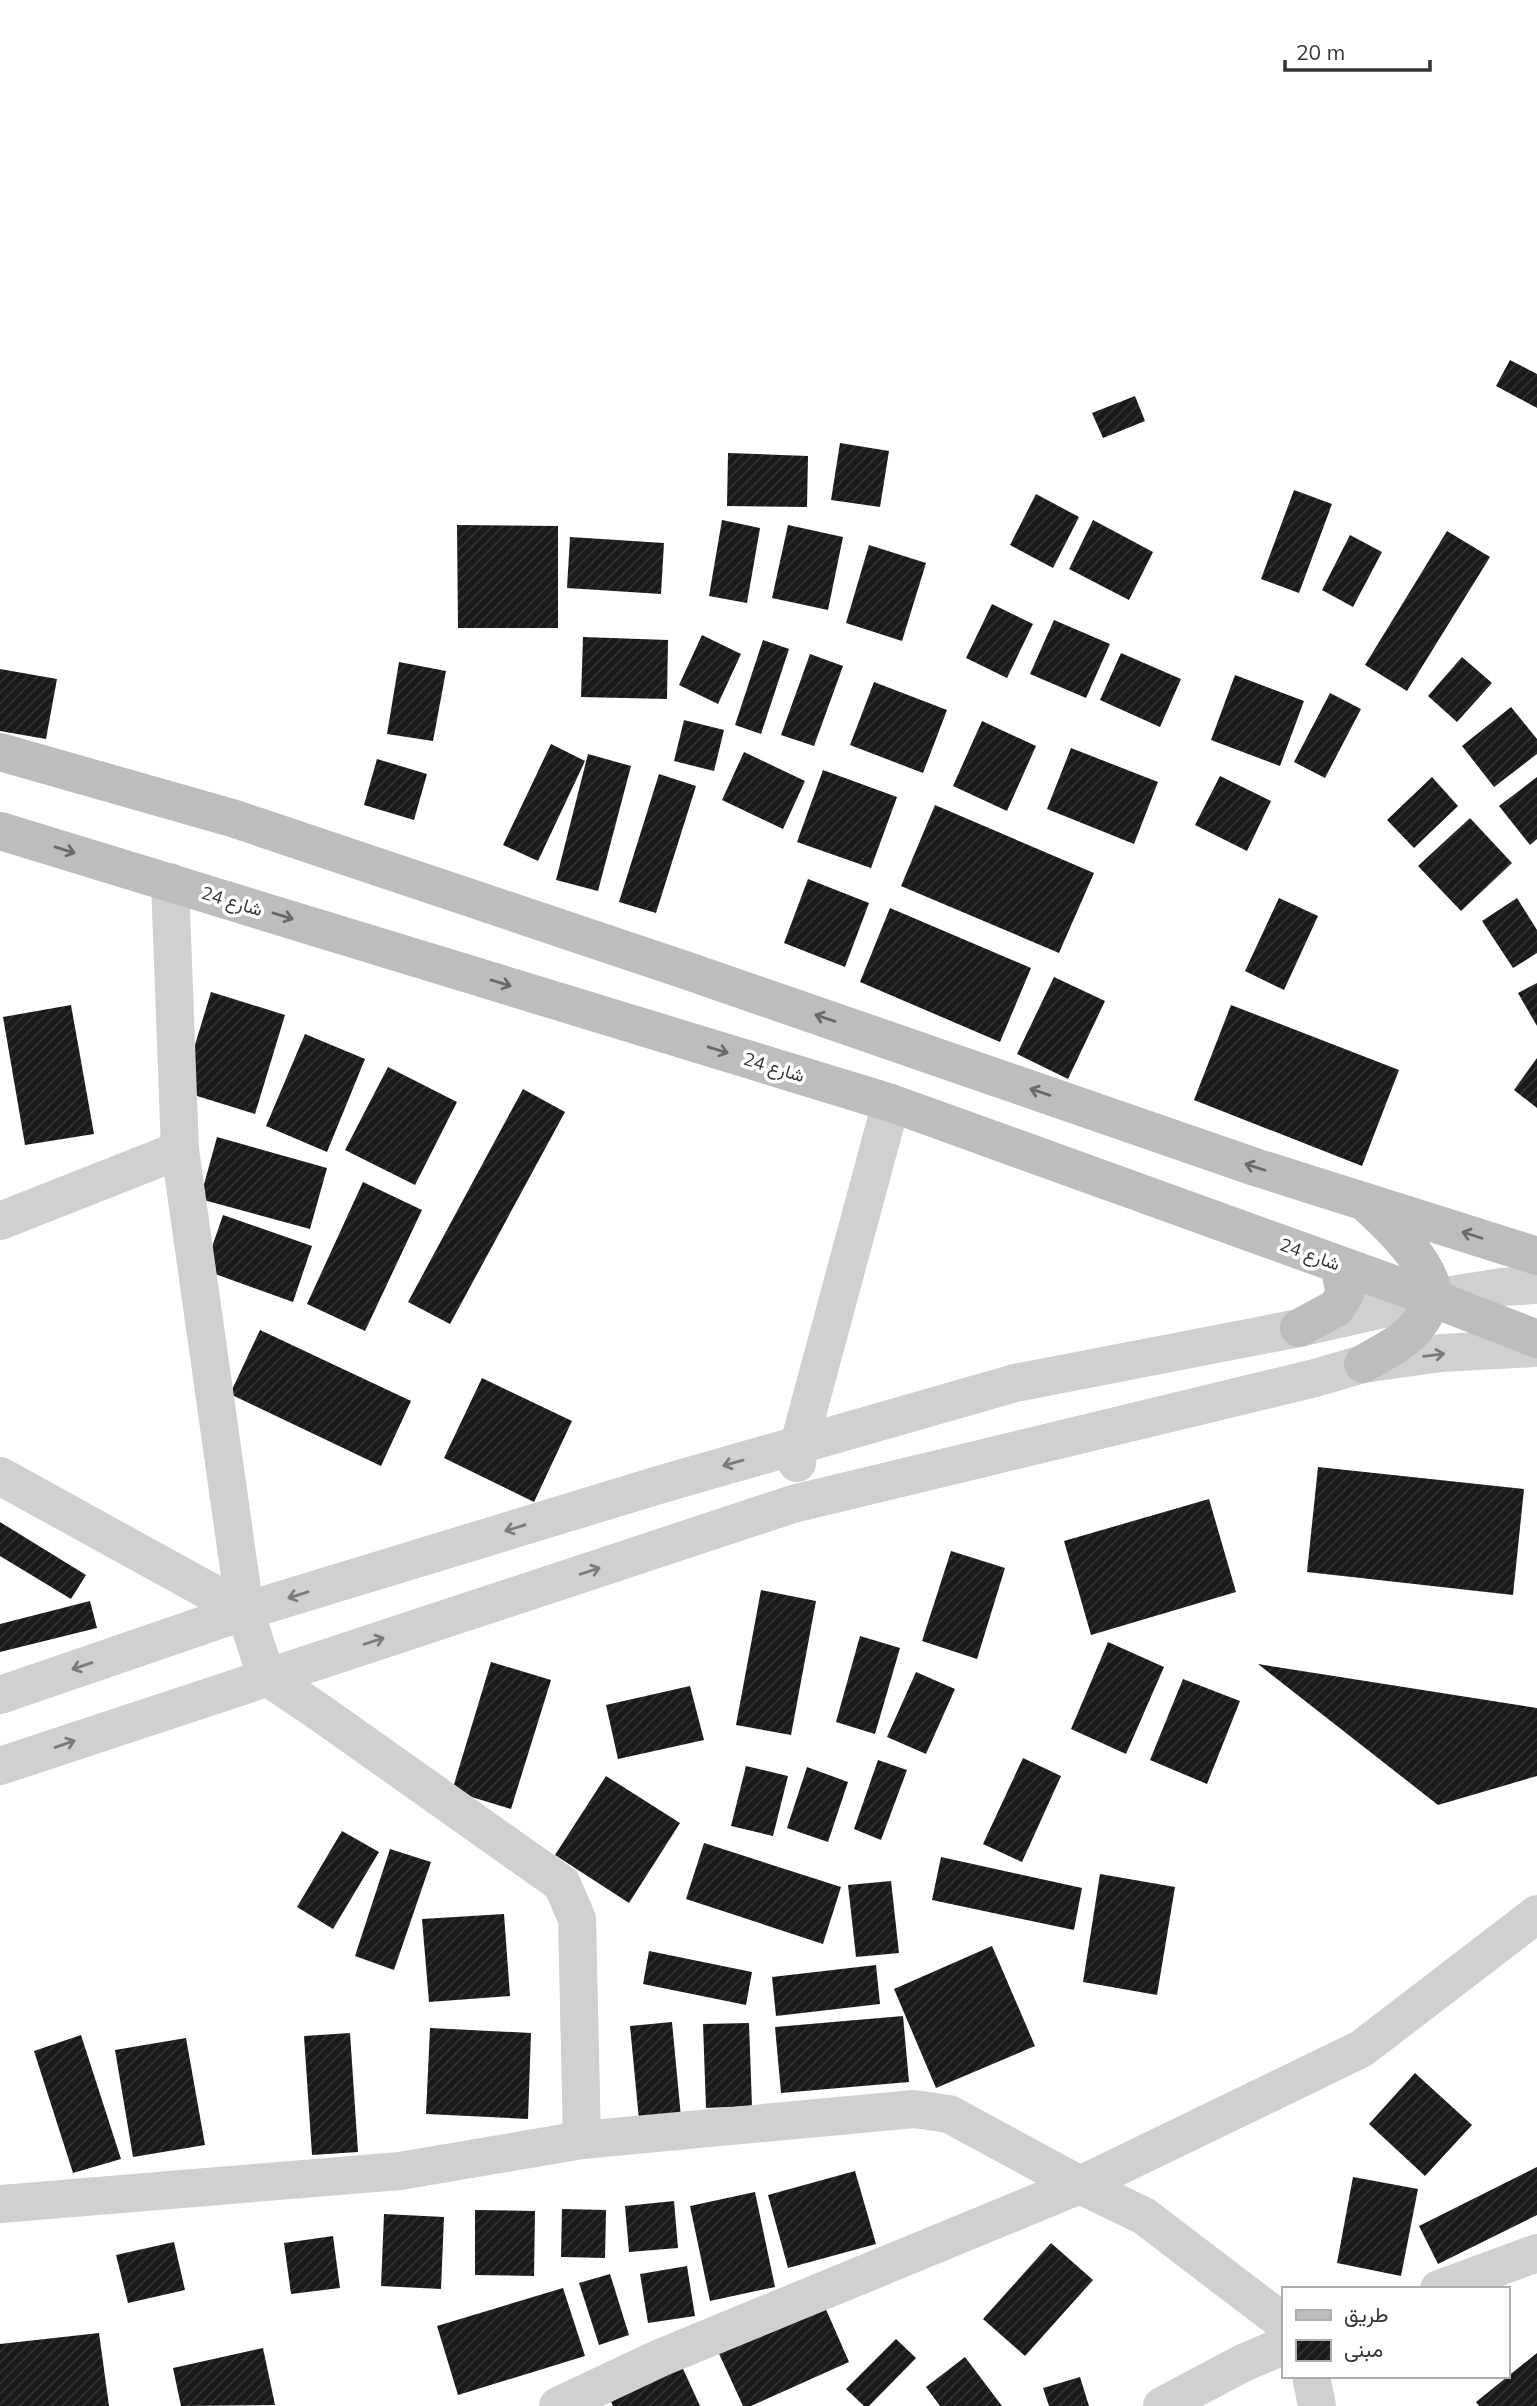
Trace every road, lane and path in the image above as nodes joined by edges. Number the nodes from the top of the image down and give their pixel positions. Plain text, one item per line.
1 (0, 752) edge
2 (0, 831) edge
3 (170, 881) junction
4 (891, 1103) junction
5 (180, 1150) junction
6 (1362, 1200) junction
7 (0, 1221) edge
8 (1537, 1256) edge
9 (1339, 1265) junction
10 (1537, 1286) edge
11 (1433, 1298) junction
12 (1299, 1328) junction
13 (1258, 1335) junction
14 (1537, 1339) edge
15 (1537, 1348) edge
16 (1363, 1364) junction
17 (1271, 1388) junction
18 (799, 1444) junction
19 (0, 1476) edge
20 (793, 1504) junction
21 (245, 1611) junction
22 (266, 1676) junction
23 (0, 1695) edge
24 (0, 1766) edge
25 (1536, 1916) edge
26 (582, 2140) junction
27 (1080, 2185) junction
28 (0, 2204) edge
29 (1537, 2253) edge
30 (1444, 2287) edge
31 (1282, 2321) edge
32 (1282, 2346) edge
33 (1311, 2378) edge
34 (558, 2406) edge
35 (1163, 2406) edge
36 (1317, 2406) edge

6 -> 1 street
2 -> 3 street, شارع 24
3 -> 4 street, شارع 24
3 - 5 street
4 - 9 street, شارع 24
4 - 18 street
5 - 7 street
5 - 21 street
8 -> 6 street
6 - 11 street
9 - 11 street, شارع 24
9 - 12 street
10 - 11 street
11 - 12 street
11 - 14 street, شارع 24
11 - 16 street
12 - 13 street
13 - 17 street
13 - 18 street
16 -> 15 street
16 - 17 street
17 - 20 street
18 - 20 street
18 -> 21 street
19 - 21 street
22 -> 20 street
21 - 22 street
21 -> 23 street
24 -> 22 street
22 - 26 street
25 - 27 street
26 - 27 street
26 - 28 street
27 - 31 street
27 - 34 street
29 - 30 street
32 - 35 street
33 - 36 street

